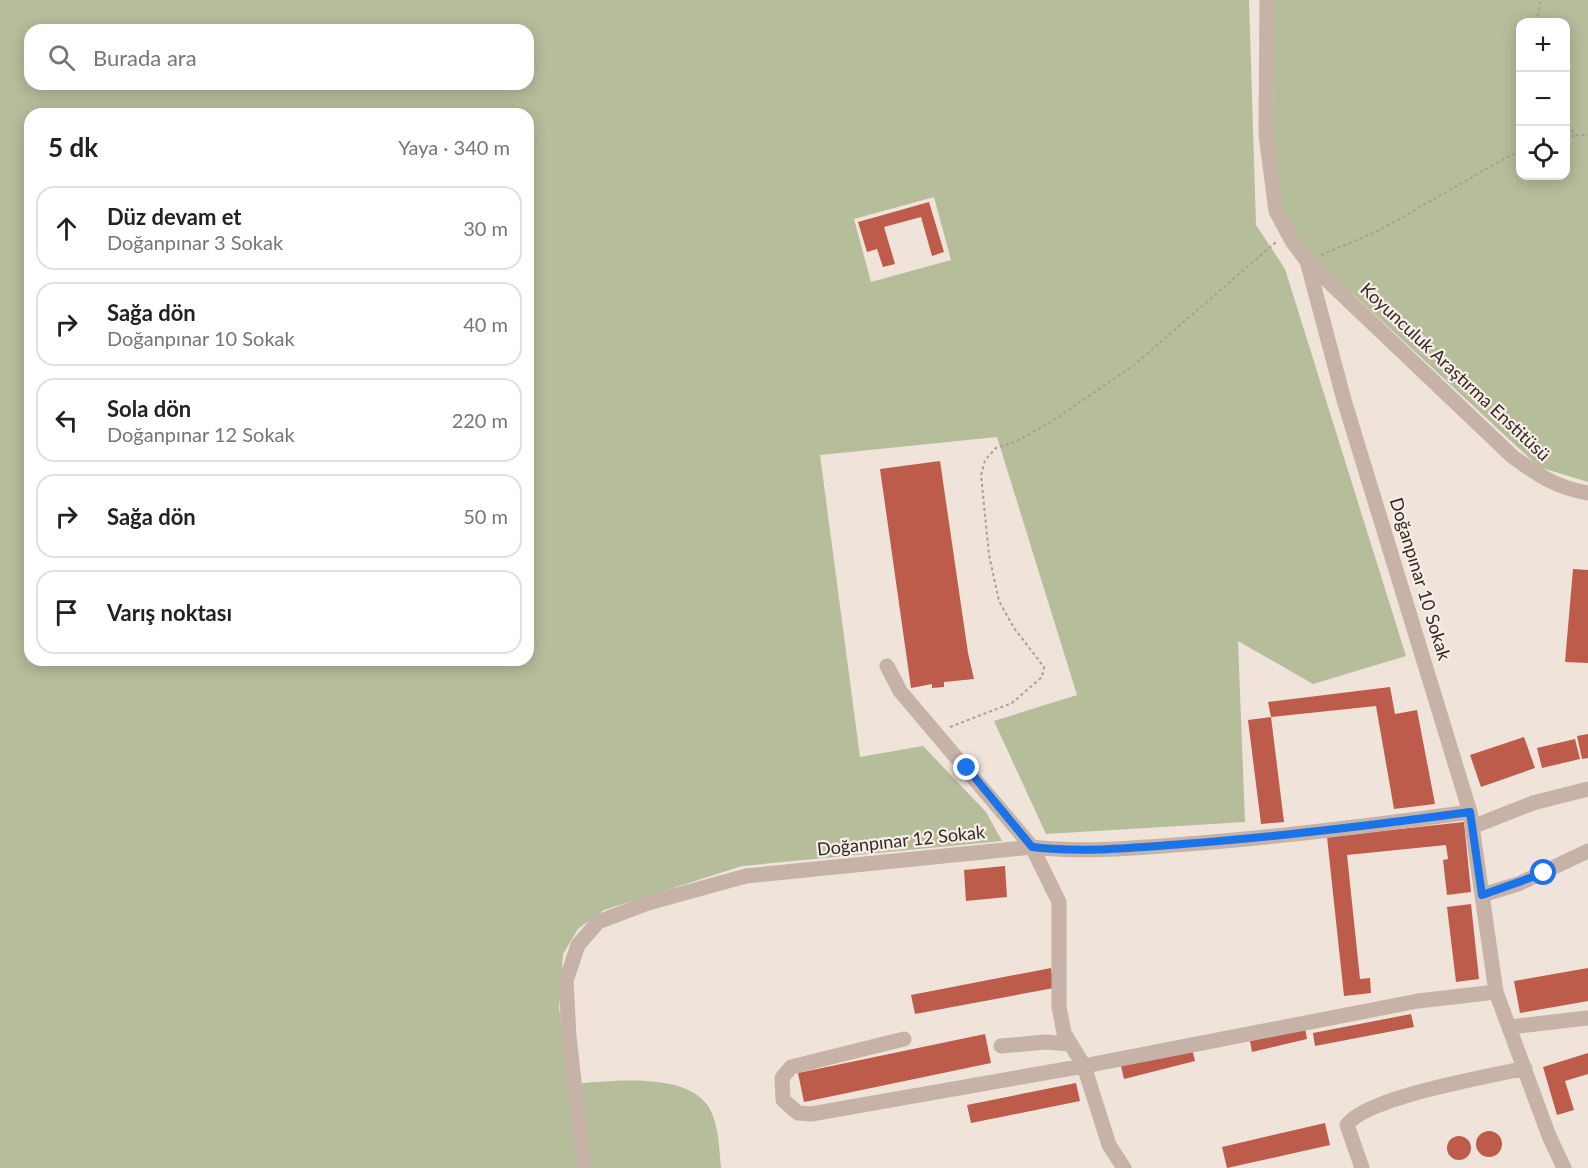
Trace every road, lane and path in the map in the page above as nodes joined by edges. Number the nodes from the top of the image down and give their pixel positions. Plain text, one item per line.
1 (1267, 0) edge
2 (1541, 0) edge
3 (1537, 18) edge
4 (1570, 130) edge
5 (1577, 135) junction
6 (1588, 135) edge
7 (1570, 137) edge
8 (1516, 154) edge
9 (1287, 233) junction
10 (1307, 261) junction
11 (1588, 493) edge
12 (887, 666) dead end
13 (936, 733) junction
14 (1588, 789) edge
15 (1471, 819) junction
16 (1032, 847) junction
17 (1588, 851) edge
18 (1482, 895) junction
19 (1496, 992) junction
20 (1588, 1018) edge
21 (1510, 1027) junction
22 (904, 1039) dead end
23 (1069, 1044) junction
24 (1002, 1046) dead end
25 (1084, 1066) junction
26 (1525, 1068) junction
27 (584, 1168) edge
28 (1124, 1168) edge
29 (1362, 1168) edge
30 (1564, 1168) edge

1 - 9 street, Doğanpınar 10 Sokak
2 - 3 path
4 - 5 path
5 - 6 path
5 - 7 path
8 - 10 path
9 - 10 street, Doğanpınar 10 Sokak
9 - 13 path
10 - 11 street, Koyunculuk Araştırma Enstitüsü
10 - 15 street, Doğanpınar 10 Sokak
12 - 13 street
13 - 16 street
14 - 15 street, Doğanpınar 12 Sokak
15 - 16 street, Doğanpınar 12 Sokak
15 - 18 street, Doğanpınar 10 Sokak
16 - 23 street
16 - 27 street, Doğanpınar 12 Sokak
17 - 18 street
18 - 19 street, Doğanpınar 10 Sokak
19 - 21 street, Doğanpınar 10 Sokak
19 - 25 street
20 - 21 street
21 - 26 street, Doğanpınar 10 Sokak
22 - 25 street
23 - 24 street
23 - 25 street
25 - 28 street
26 - 29 street
26 - 30 street, Doğanpınar 10 Sokak

